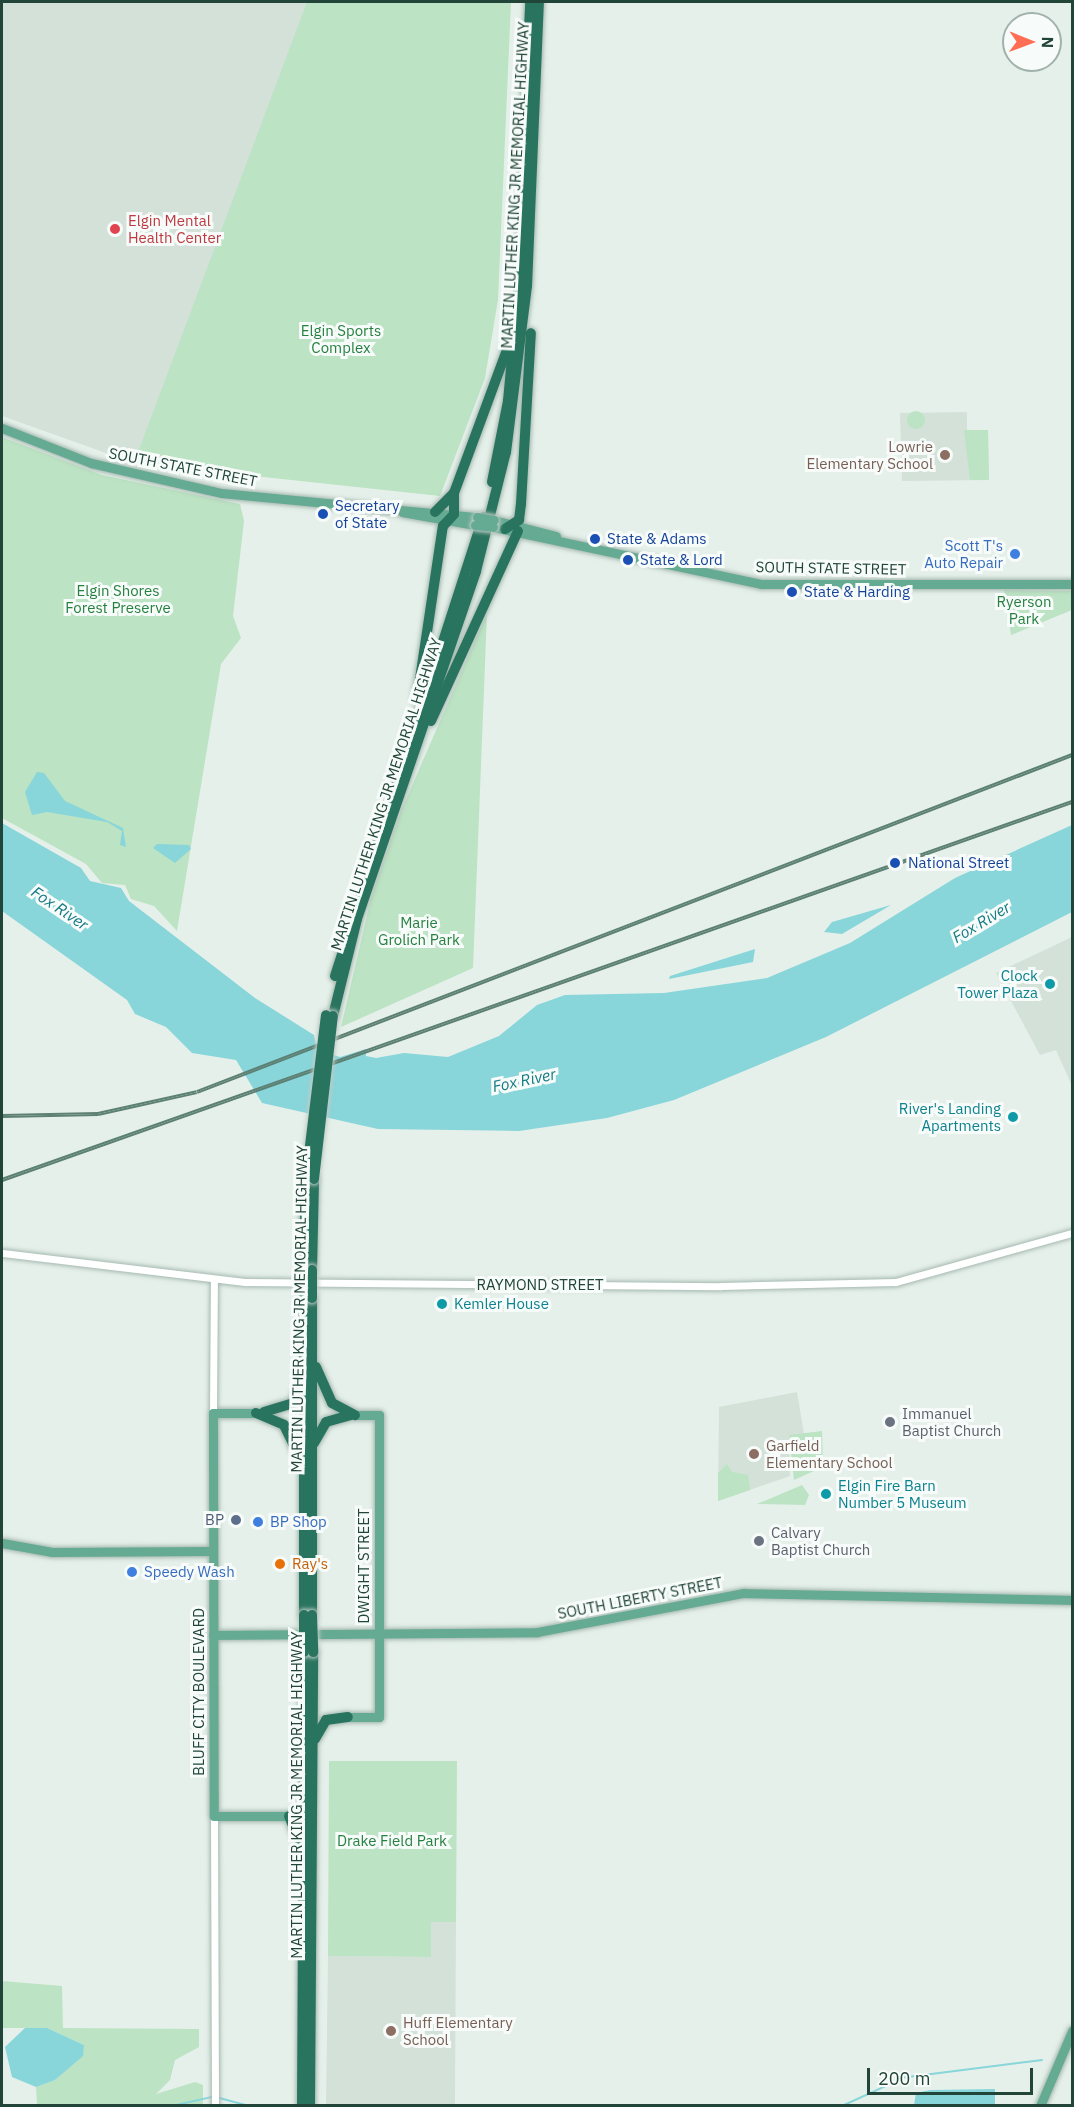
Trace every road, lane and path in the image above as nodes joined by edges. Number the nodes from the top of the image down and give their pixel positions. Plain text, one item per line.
1 (530, 2) edge
2 (539, 2) edge
3 (532, 183) junction
4 (518, 293) junction
5 (2, 428) edge
6 (454, 493) junction
7 (402, 512) junction
8 (435, 512) junction
9 (450, 518) junction
10 (494, 524) junction
11 (516, 527) junction
12 (505, 529) joint
13 (1072, 584) edge
14 (404, 782) junction
15 (393, 789) junction
16 (330, 1015) junction
17 (1072, 1233) edge
18 (2, 1253) edge
19 (214, 1279) junction
20 (308, 1298) junction
21 (312, 1346) junction
22 (304, 1377) junction
23 (213, 1413) junction
24 (255, 1413) junction
25 (355, 1415) junction
26 (312, 1453) junction
27 (304, 1484) junction
28 (309, 1530) junction
29 (2, 1543) edge
30 (213, 1551) junction
31 (1072, 1600) edge
32 (379, 1634) junction
33 (213, 1635) junction
34 (308, 1652) junction
35 (348, 1717) joint
36 (312, 1748) junction
37 (214, 1816) junction
38 (289, 1816) joint
39 (304, 1896) junction
40 (1072, 2031) edge
41 (215, 2106) edge
42 (302, 2106) edge
43 (310, 2106) edge
44 (1040, 2106) edge

1 - 4 highway, MARTIN LUTHER KING JR MEMORIAL HIGHWAY
2 - 3 highway, MARTIN LUTHER KING JR MEMORIAL HIGHWAY
3 - 11 highway
3 - 14 highway, MARTIN LUTHER KING JR MEMORIAL HIGHWAY
4 - 6 highway
4 - 15 highway, MARTIN LUTHER KING JR MEMORIAL HIGHWAY
5 - 7 main road, SOUTH STATE STREET
6 - 8 highway
6 - 9 highway
7 - 8 main road, SOUTH STATE STREET
7 - 9 main road, SOUTH STATE STREET
8 - 9 main road, SOUTH STATE STREET
9 - 10 main road, SOUTH STATE STREET, bridge
9 - 15 highway
10 - 11 main road, SOUTH STATE STREET
10 - 12 main road, SOUTH STATE STREET
11 - 12 highway
11 - 13 main road, SOUTH STATE STREET
11 - 14 highway
14 - 16 highway, MARTIN LUTHER KING JR MEMORIAL HIGHWAY
15 - 16 highway, MARTIN LUTHER KING JR MEMORIAL HIGHWAY
16 - 20 highway, MARTIN LUTHER KING JR MEMORIAL HIGHWAY, bridge
17 - 19 street, RAYMOND STREET
18 - 19 street, RAYMOND STREET
19 - 23 street, BLUFF CITY BOULEVARD
20 - 21 highway, MARTIN LUTHER KING JR MEMORIAL HIGHWAY
20 - 22 highway, MARTIN LUTHER KING JR MEMORIAL HIGHWAY
21 - 25 highway
21 - 26 highway, MARTIN LUTHER KING JR MEMORIAL HIGHWAY
22 - 24 highway
22 - 27 highway, MARTIN LUTHER KING JR MEMORIAL HIGHWAY
23 - 24 main road
23 - 30 main road, BLUFF CITY BOULEVARD
24 - 27 highway
25 - 26 highway
25 - 32 main road, DWIGHT STREET
26 - 28 highway, MARTIN LUTHER KING JR MEMORIAL HIGHWAY
27 - 28 highway, MARTIN LUTHER KING JR MEMORIAL HIGHWAY
28 - 34 highway, MARTIN LUTHER KING JR MEMORIAL HIGHWAY, bridge
29 - 30 main road
30 - 33 main road, BLUFF CITY BOULEVARD
31 - 32 main road, SOUTH LIBERTY STREET
32 - 33 main road, SOUTH LIBERTY STREET
32 - 35 main road, DWIGHT STREET
33 - 37 main road, BLUFF CITY BOULEVARD
34 - 36 highway, MARTIN LUTHER KING JR MEMORIAL HIGHWAY
34 - 39 highway, MARTIN LUTHER KING JR MEMORIAL HIGHWAY
35 - 36 highway
36 - 43 highway, MARTIN LUTHER KING JR MEMORIAL HIGHWAY
37 - 38 main road
37 - 41 street, BLUFF CITY BOULEVARD
38 - 39 highway
39 - 42 highway, MARTIN LUTHER KING JR MEMORIAL HIGHWAY
40 - 44 main road

